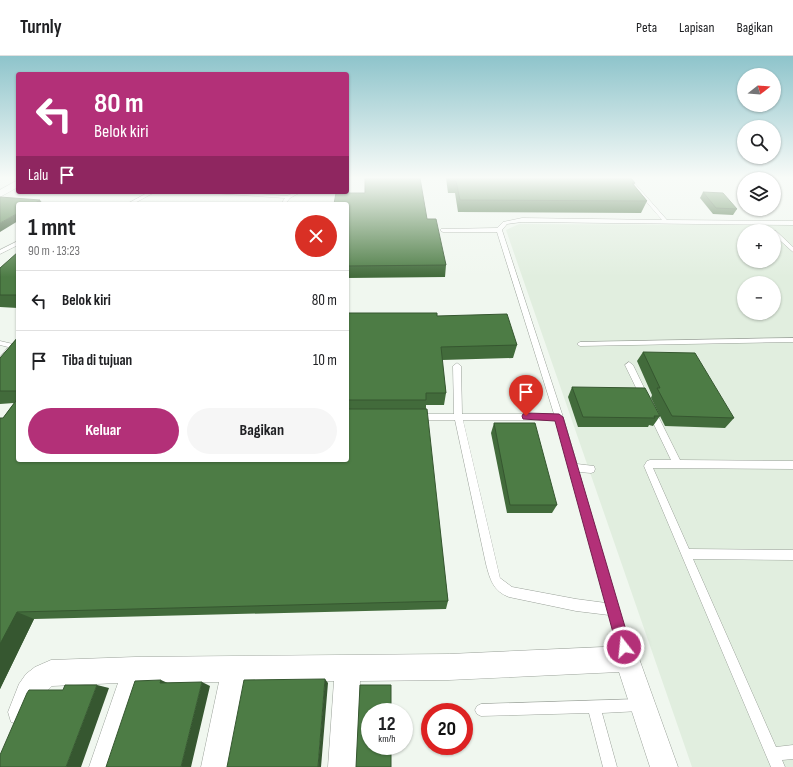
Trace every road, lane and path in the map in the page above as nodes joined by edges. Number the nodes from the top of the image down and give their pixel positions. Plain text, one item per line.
1 (657, 211) edge
2 (666, 222) junction
3 (793, 223) edge
4 (764, 224) joint
5 (443, 230) dead end
6 (498, 230) junction
7 (781, 239) edge
8 (16, 244) edge
9 (793, 250) edge
10 (0, 252) edge
11 (793, 340) edge
12 (0, 343) edge
13 (580, 344) dead end
14 (0, 362) edge
15 (628, 365) dead end
16 (457, 366) dead end
17 (410, 417) edge
18 (458, 417) junction
19 (559, 417) junction
20 (678, 465) junction
21 (793, 465) edge
22 (574, 468) junction
23 (591, 469) dead end
24 (686, 554) junction
25 (793, 555) edge
26 (613, 610) junction
27 (628, 659) junction
28 (348, 668) junction
29 (235, 669) junction
30 (135, 670) junction
31 (643, 705) junction
32 (594, 707) junction
33 (482, 710) dead end
34 (12, 733) edge
35 (793, 752) edge
36 (773, 754) junction
37 (103, 767) edge
38 (215, 767) edge
39 (342, 767) edge
40 (610, 767) edge
41 (664, 767) edge
42 (778, 767) edge

1 - 2 lane
2 - 4 lane
2 - 6 lane
3 - 4 lane
5 - 6 lane
6 - 19 lane
7 - 9 lane
8 - 10 lane
11 - 13 lane
12 - 14 lane
15 - 20 lane
16 - 18 lane
17 - 18 lane
18 - 19 lane
18 - 26 lane
19 - 22 lane
20 - 21 lane
20 - 24 lane
22 - 23 lane
22 - 26 lane
24 - 25 lane
24 - 36 lane
26 - 27 lane
27 - 28 street
27 - 31 street
28 - 29 street
28 - 39 street
29 - 30 street
29 - 38 street
30 - 34 street
30 - 37 street
31 - 32 lane
31 - 41 street
32 - 33 lane
32 - 40 lane
35 - 36 lane
36 - 42 lane

